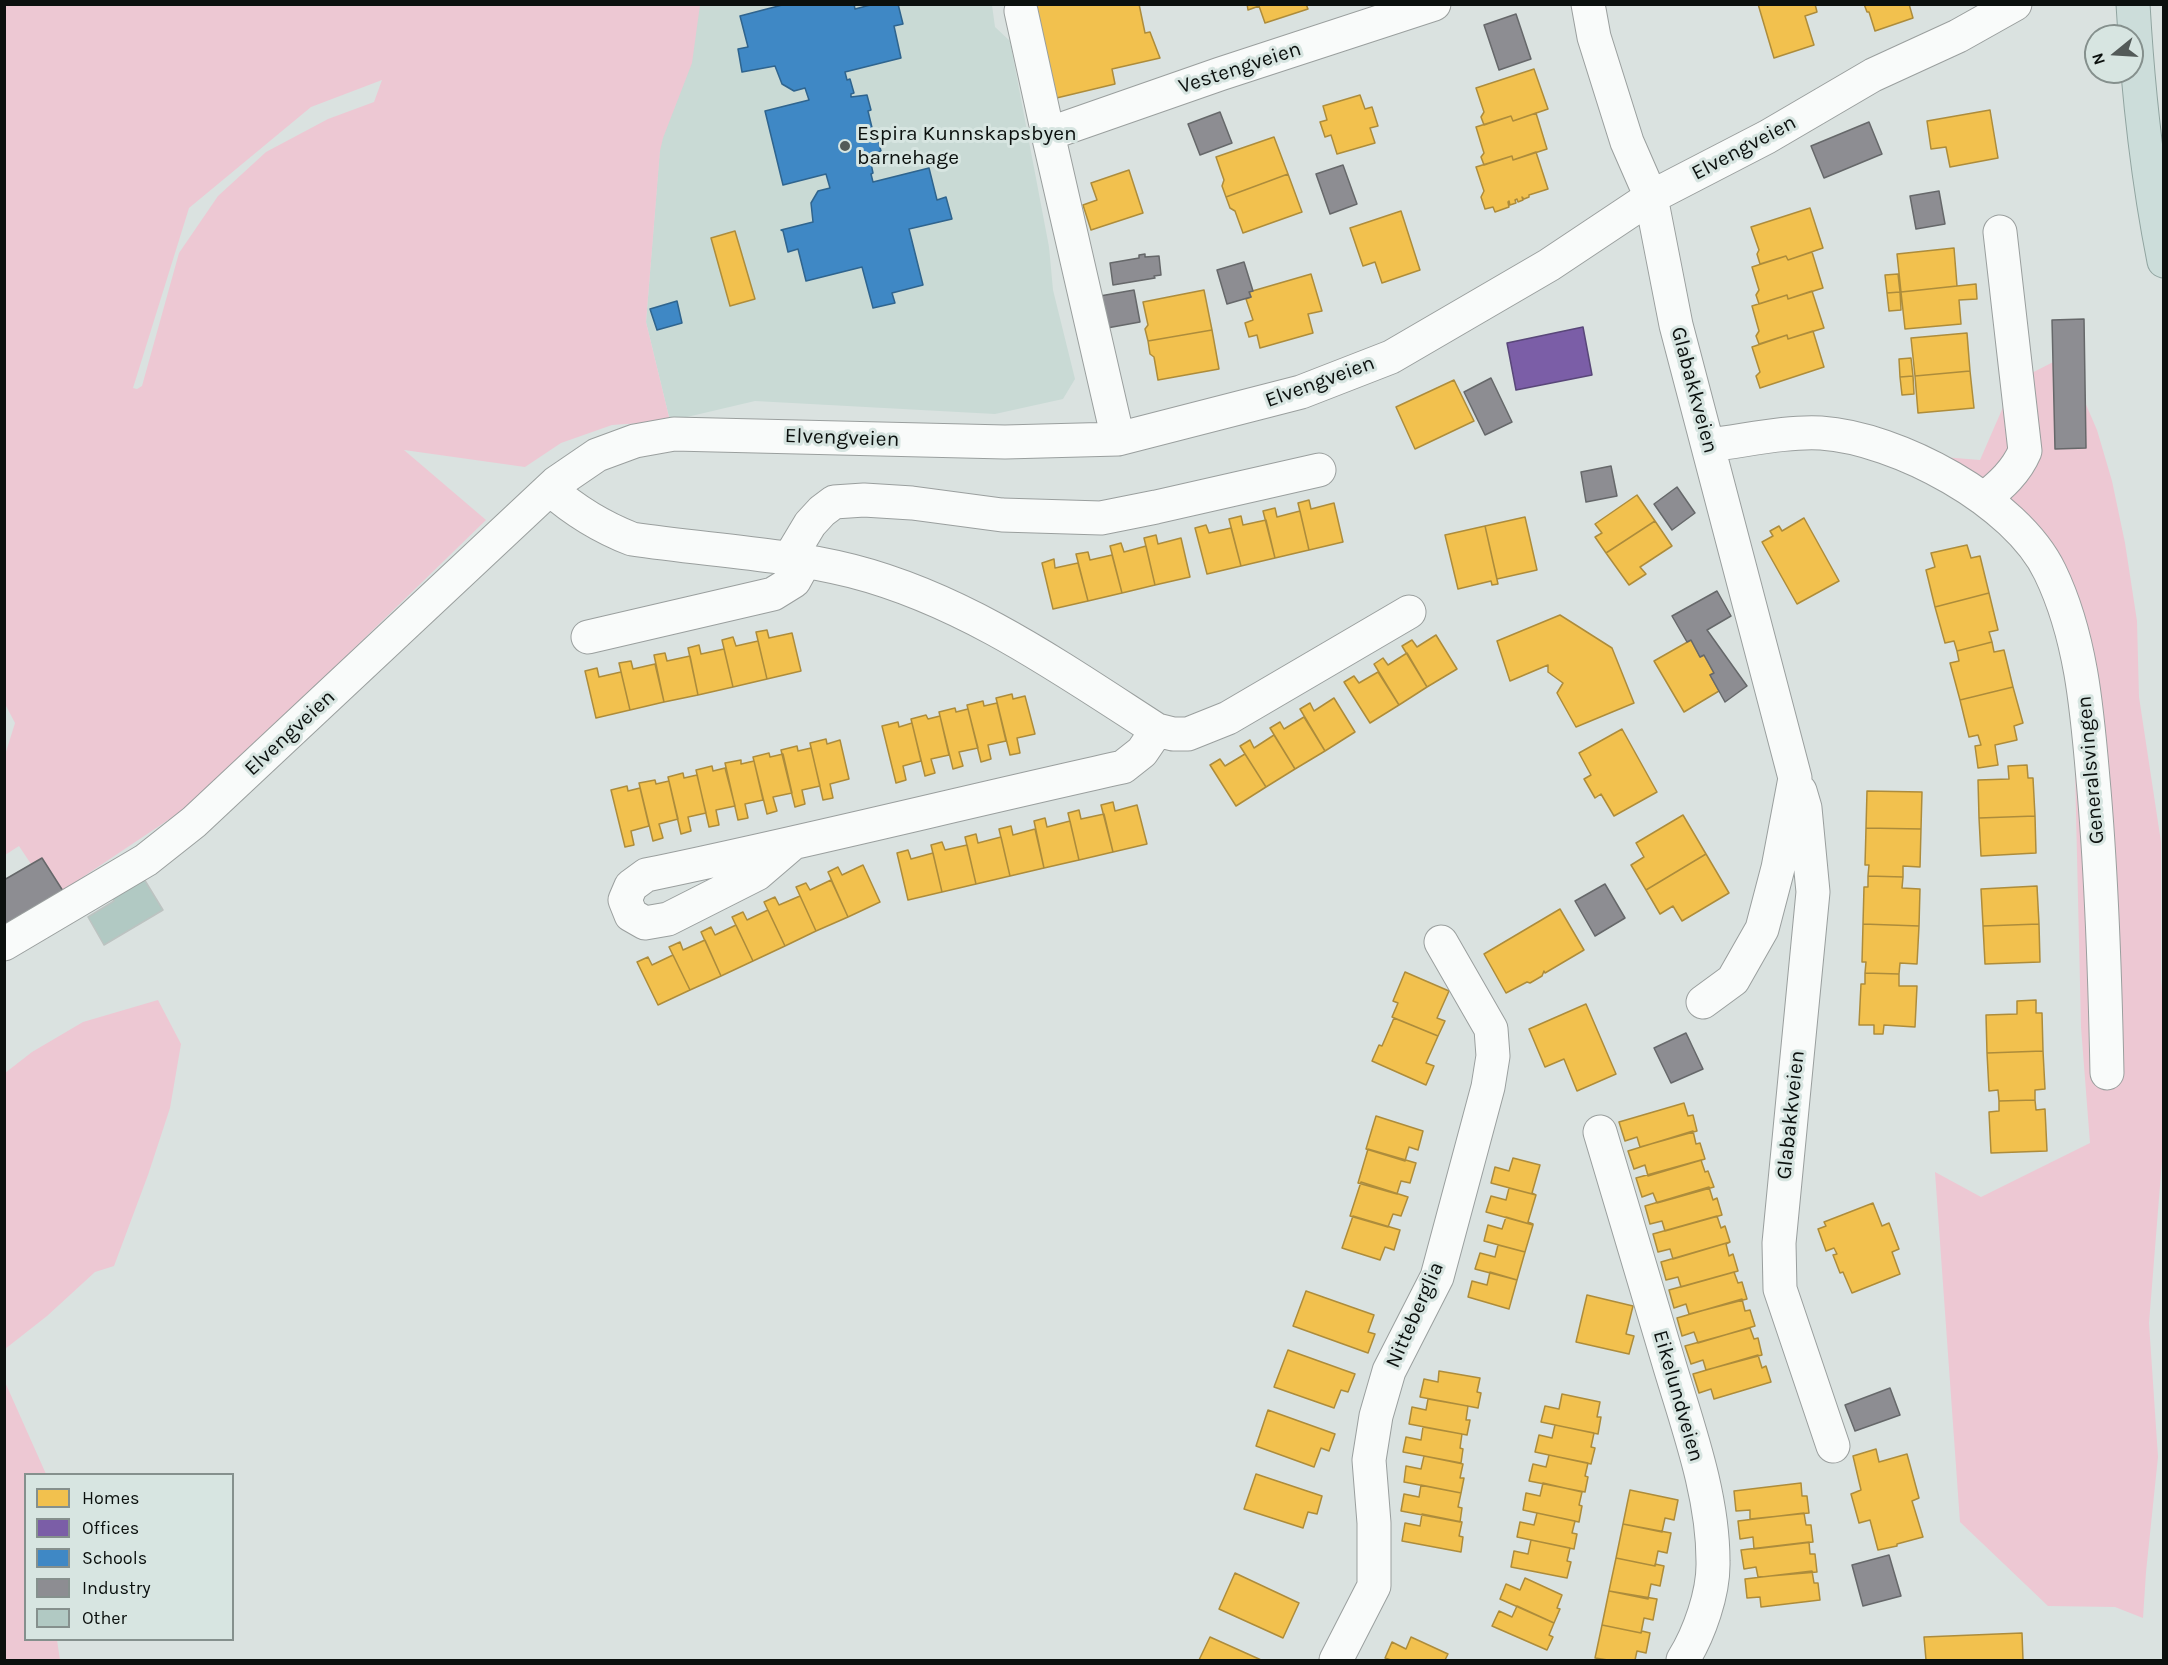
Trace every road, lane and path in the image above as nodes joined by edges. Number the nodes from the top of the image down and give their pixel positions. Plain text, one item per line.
1 (1434, 4) edge
2 (1588, 4) edge
3 (2015, 4) edge
4 (2133, 4) edge
5 (1021, 11) dead end
6 (1048, 134) junction
7 (1651, 197) junction
8 (2000, 232) dead end
9 (2163, 261) edge
10 (1118, 439) junction
11 (1709, 445) junction
12 (1319, 470) dead end
13 (550, 489) junction
14 (1983, 499) junction
15 (797, 560) junction
16 (1409, 612) dead end
17 (588, 637) dead end
18 (1157, 730) junction
19 (1795, 778) junction
20 (792, 844) dead end
21 (1441, 942) dead end
22 (4, 944) edge
23 (1703, 1002) dead end
24 (2107, 1073) dead end
25 (1600, 1132) dead end
26 (1833, 1446) dead end
27 (1336, 1660) edge
28 (1683, 1660) edge

1 - 6 street, Vestengveien
2 - 7 street, Glabakkveien
3 - 7 street, Elvengveien
4 - 9 highway
5 - 6 street
6 - 10 street
7 - 10 street, Elvengveien
7 - 11 street, Glabakkveien
8 - 14 street
10 - 13 street, Elvengveien
11 - 14 street, Generalsvingen
11 - 19 street, Glabakkveien
12 - 15 street
13 - 15 street
13 - 22 street, Elvengveien
14 - 24 street, Generalsvingen
15 - 17 street
15 - 18 street
16 - 18 street
18 - 20 street
19 - 23 street, Glabakkveien
19 - 26 street, Glabakkveien
21 - 27 street, Nitteberglia
25 - 28 street, Eikelundveien

